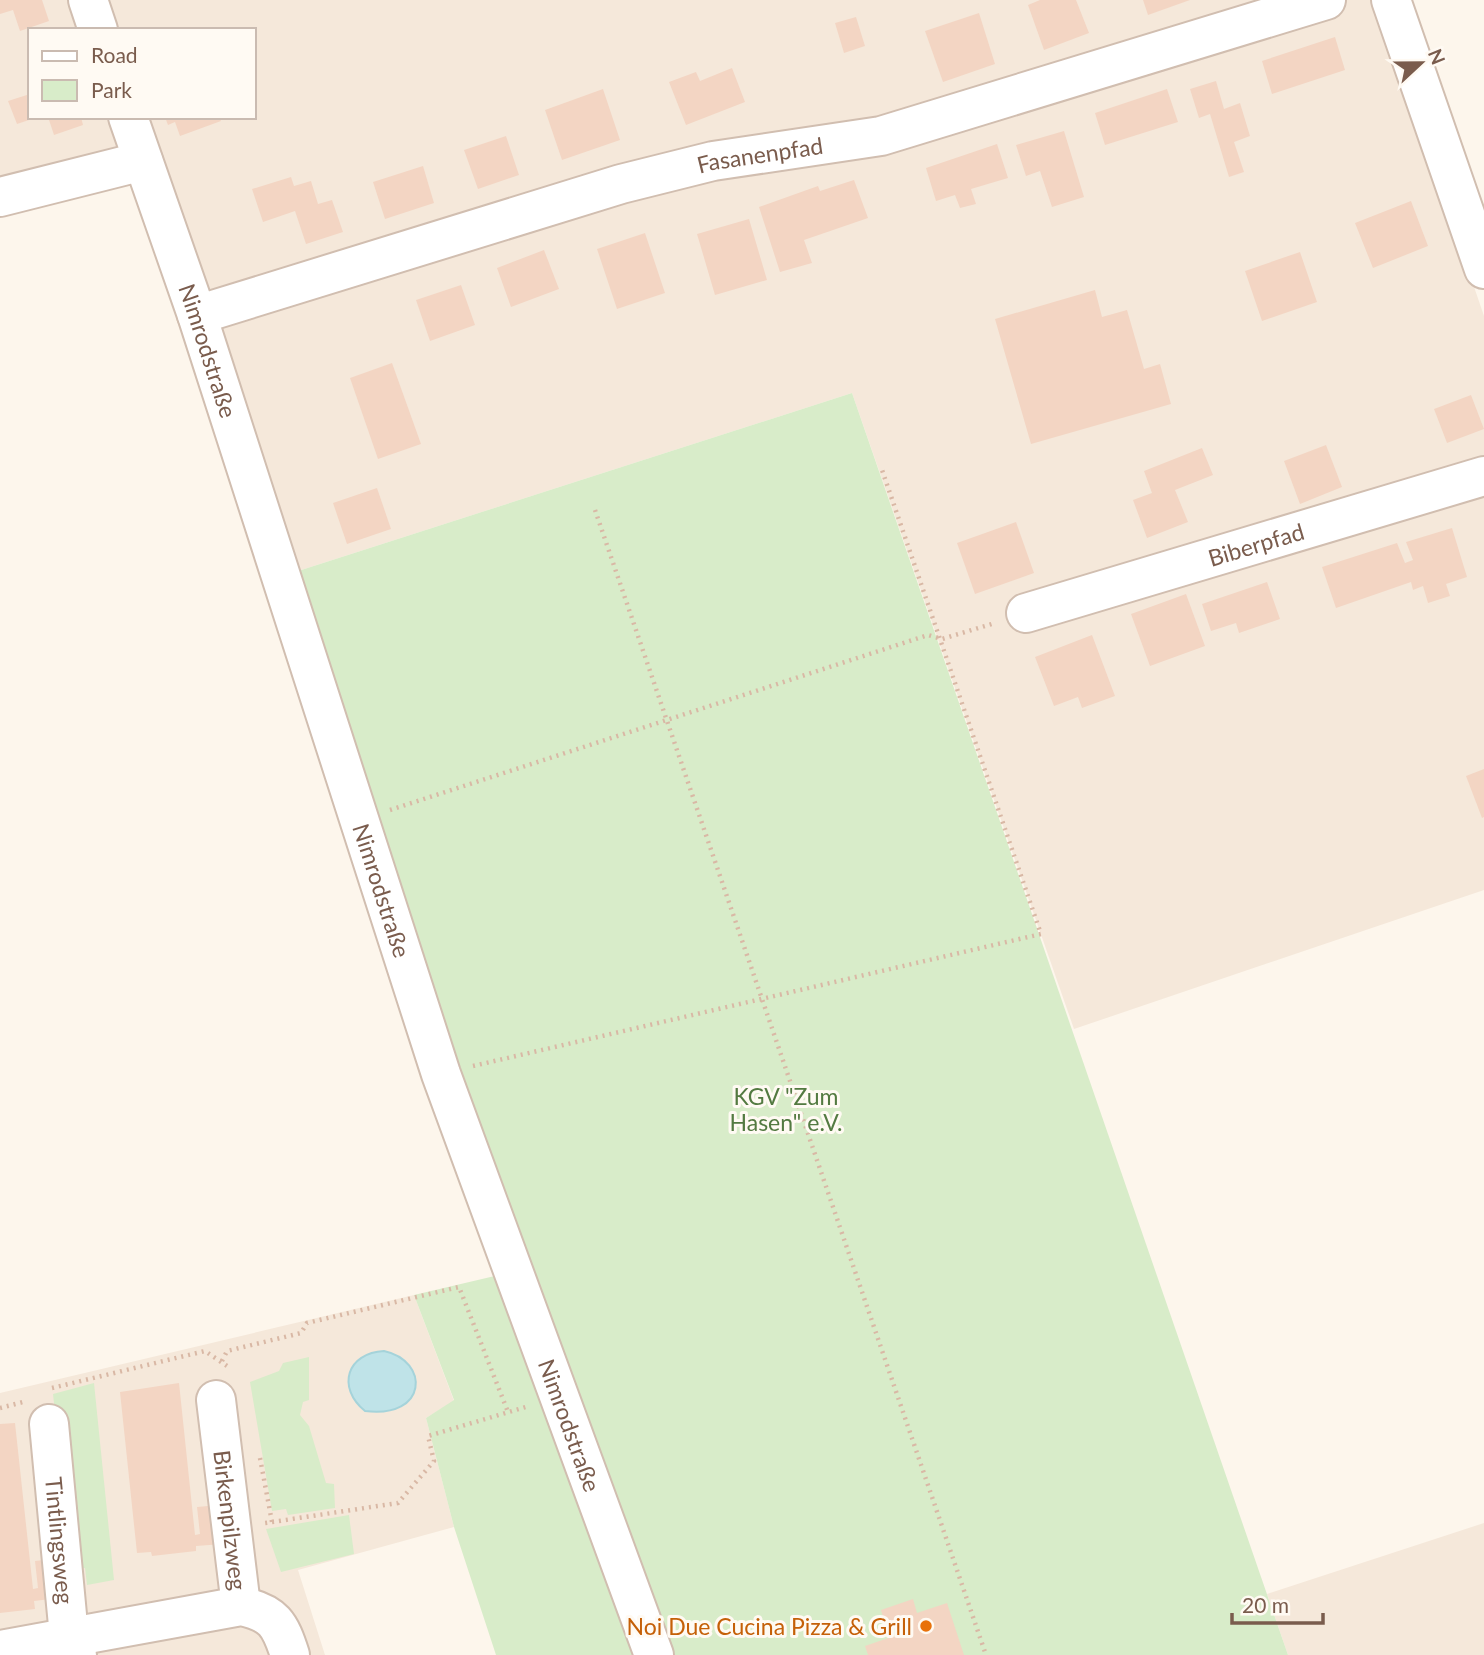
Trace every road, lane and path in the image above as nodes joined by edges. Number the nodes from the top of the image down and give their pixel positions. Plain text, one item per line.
1 (88, 0) edge
2 (1326, 0) edge
3 (1391, 0) edge
4 (97, 28) edge
5 (129, 119) edge
6 (143, 161) junction
7 (0, 197) edge
8 (1484, 269) edge
9 (197, 315) junction
10 (881, 467) dead end
11 (1484, 476) edge
12 (595, 510) dead end
13 (1026, 613) joint
14 (942, 639) junction
15 (666, 719) junction
16 (359, 820) junction
17 (764, 998) junction
18 (441, 1074) junction
19 (222, 1361) junction
20 (227, 1387) joint
21 (559, 1397) junction
22 (43, 1404) junction
23 (0, 1408) edge
24 (508, 1412) junction
25 (258, 1445) dead end
26 (272, 1522) junction
27 (230, 1527) junction
28 (241, 1606) junction
29 (73, 1645) edge
30 (0, 1650) edge
31 (290, 1655) edge
32 (654, 1655) edge
33 (986, 1655) edge

1 - 4 street
2 - 9 street, Fasanenpfad
3 - 8 street
5 - 6 street, Nimrodstraße
6 - 7 street
6 - 9 street, Nimrodstraße
9 - 16 street, Nimrodstraße
10 - 14 path
11 - 13 street, Biberpfad
12 - 15 path
13 - 14 path
14 - 15 path
14 - 17 path
15 - 16 path
15 - 17 path
16 - 18 street, Nimrodstraße
17 - 18 path
17 - 33 path
18 - 21 street, Nimrodstraße
19 - 20 path
19 - 22 path
19 - 24 path
20 - 27 street, Birkenpilzweg
21 - 24 path
21 - 32 street, Nimrodstraße
22 - 23 path
22 - 29 street, Tintlingsweg
24 - 26 path
25 - 26 path
26 - 27 path
27 - 28 street, Birkenpilzweg
28 - 29 street
28 - 31 street, Birkenpilzweg
29 - 30 street

